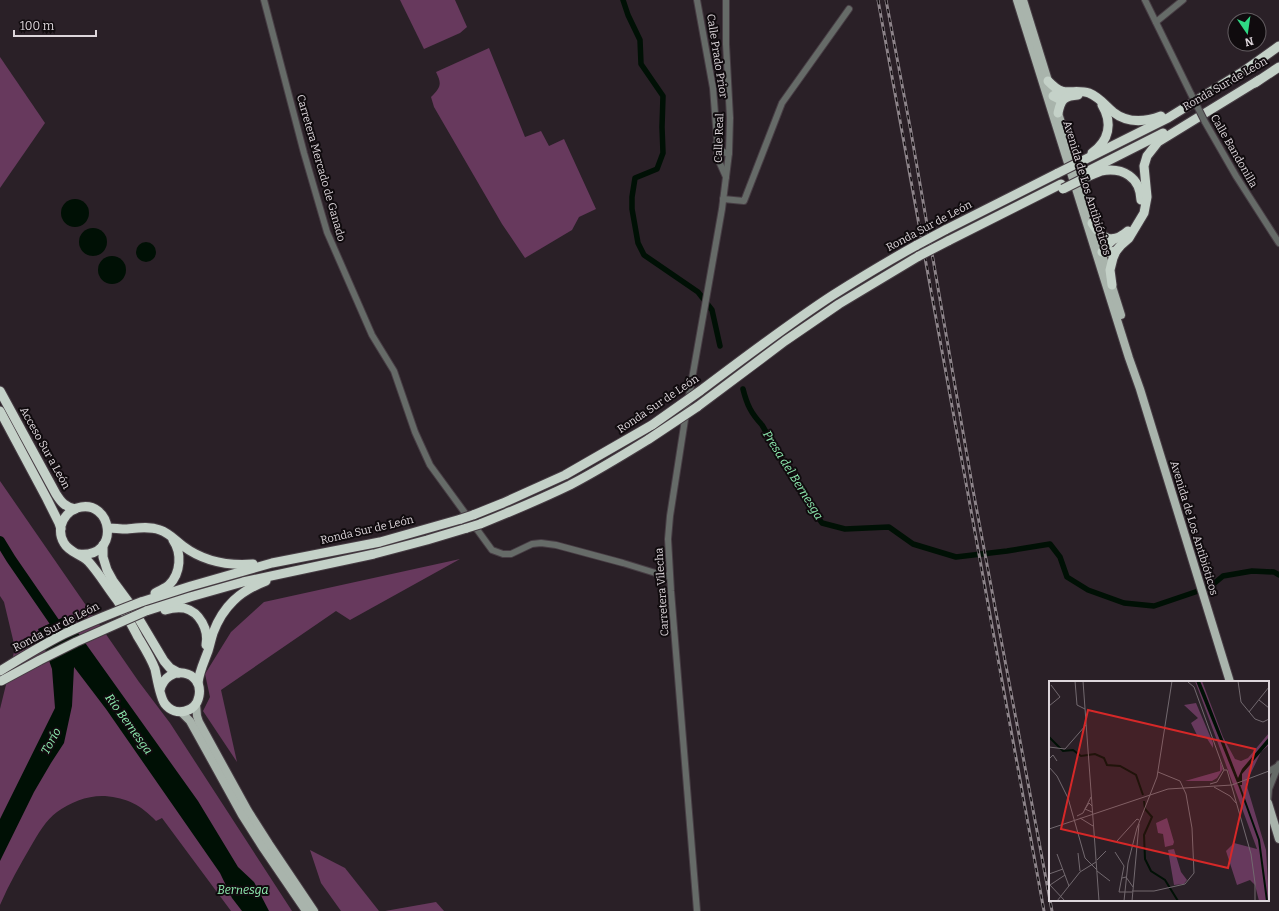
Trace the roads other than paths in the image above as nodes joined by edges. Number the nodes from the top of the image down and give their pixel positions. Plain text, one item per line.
1 (264, 0) edge
2 (697, 0) edge
3 (726, 0) edge
4 (1017, 0) edge
5 (1023, 0) edge
6 (1145, 0) edge
7 (1182, 0) edge
8 (849, 9) dead end
9 (1022, 16) junction
10 (1156, 22) junction
11 (1279, 46) edge
12 (1279, 67) edge
13 (1259, 80) junction
14 (1048, 81) junction
15 (1063, 95) junction
16 (1053, 96) junction
17 (1186, 107) junction
18 (1058, 113) junction
19 (717, 138) junction
20 (729, 153) junction
21 (718, 159) junction
22 (728, 162) junction
23 (1080, 162) junction
24 (1071, 175) junction
25 (1085, 175) junction
26 (726, 177) junction
27 (723, 198) junction
28 (1079, 200) junction
29 (1092, 223) junction
30 (1114, 239) junction
31 (1279, 243) edge
32 (1116, 251) junction
33 (1102, 252) junction
34 (710, 275) joint
35 (1112, 285) junction
36 (1113, 308) junction
37 (1138, 381) junction
38 (0, 391) edge
39 (0, 411) edge
40 (75, 509) junction
41 (108, 528) junction
42 (61, 529) junction
43 (125, 529) junction
44 (170, 535) junction
45 (106, 541) junction
46 (79, 554) junction
47 (374, 554) junction
48 (272, 563) junction
49 (670, 576) junction
50 (141, 602) junction
51 (147, 613) junction
52 (0, 671) edge
53 (183, 673) junction
54 (1230, 681) edge
55 (1, 682) edge
56 (198, 683) junction
57 (160, 690) junction
58 (196, 704) junction
59 (181, 712) junction
60 (1279, 765) edge
61 (1269, 771) edge
62 (1269, 789) edge
63 (1269, 806) edge
64 (1279, 838) edge
65 (306, 911) edge
66 (314, 911) edge
67 (697, 911) edge

1 - 49 street, Carretera Mercado de Ganado
2 - 19 street, Calle Prado Prior
3 - 20 street, Calle Real
4 - 9 main road, Avenida de Los Antibióticos
5 - 14 main road, Avenida de Los Antibióticos
6 - 10 street, Calle Bandonilla
7 - 10 street
8 - 27 street
9 - 16 main road
9 - 24 main road, Avenida de Los Antibióticos
10 - 31 street, Calle Bandonilla, bridge
11 - 17 highway, Ronda Sur de León
12 - 13 highway, Ronda Sur de León
13 - 25 highway, Ronda Sur de León
13 - 32 highway
14 - 15 highway
14 - 16 main road, Avenida de Los Antibióticos
15 - 16 highway
15 - 17 highway
15 - 18 highway
15 - 23 highway
16 - 18 main road, Avenida de Los Antibióticos
16 - 24 main road
17 - 23 highway, Ronda Sur de León
18 - 29 main road, Avenida de Los Antibióticos
19 - 20 street
19 - 21 street, Calle Prado Prior
20 - 22 street, Calle Real
21 - 22 street
21 - 26 street, Calle Prado Prior
22 - 26 street, Calle Real
23 - 48 highway, Ronda Sur de León, bridge
24 - 28 main road, Avenida de Los Antibióticos
25 - 30 highway
25 - 47 highway, Ronda Sur de León, bridge
26 - 27 street, Calle Real
27 - 34 street, Calle Real
28 - 33 main road
28 - 36 main road, Avenida de Los Antibióticos
29 - 30 highway
29 - 33 main road, Avenida de Los Antibióticos
30 - 33 highway
32 - 33 highway
32 - 35 highway
33 - 35 main road, Avenida de Los Antibióticos
33 - 36 main road
34 - 49 street, Carretera Vilecha
35 - 37 main road, Avenida de Los Antibióticos
36 - 37 main road, Avenida de Los Antibióticos
37 - 54 main road, Avenida de Los Antibióticos
38 - 40 highway, Acceso Sur a León
39 - 42 highway, Acceso Sur a León
40 - 41 highway
40 - 42 highway
41 - 43 highway
41 - 45 highway
42 - 46 highway
43 - 44 highway
43 - 45 highway
44 - 48 highway
44 - 50 highway
45 - 46 highway
45 - 53 highway
46 - 57 highway
47 - 51 highway, Ronda Sur de León
47 - 56 highway
48 - 50 highway, Ronda Sur de León
49 - 67 street, Carretera Vilecha
50 - 52 highway, Ronda Sur de León, bridge
51 - 53 highway
51 - 55 highway, Ronda Sur de León, bridge
53 - 56 highway
53 - 57 highway
56 - 58 highway
57 - 59 highway
58 - 59 highway
58 - 66 main road
59 - 65 main road
60 - 61 street
60 - 62 street
63 - 64 main road

